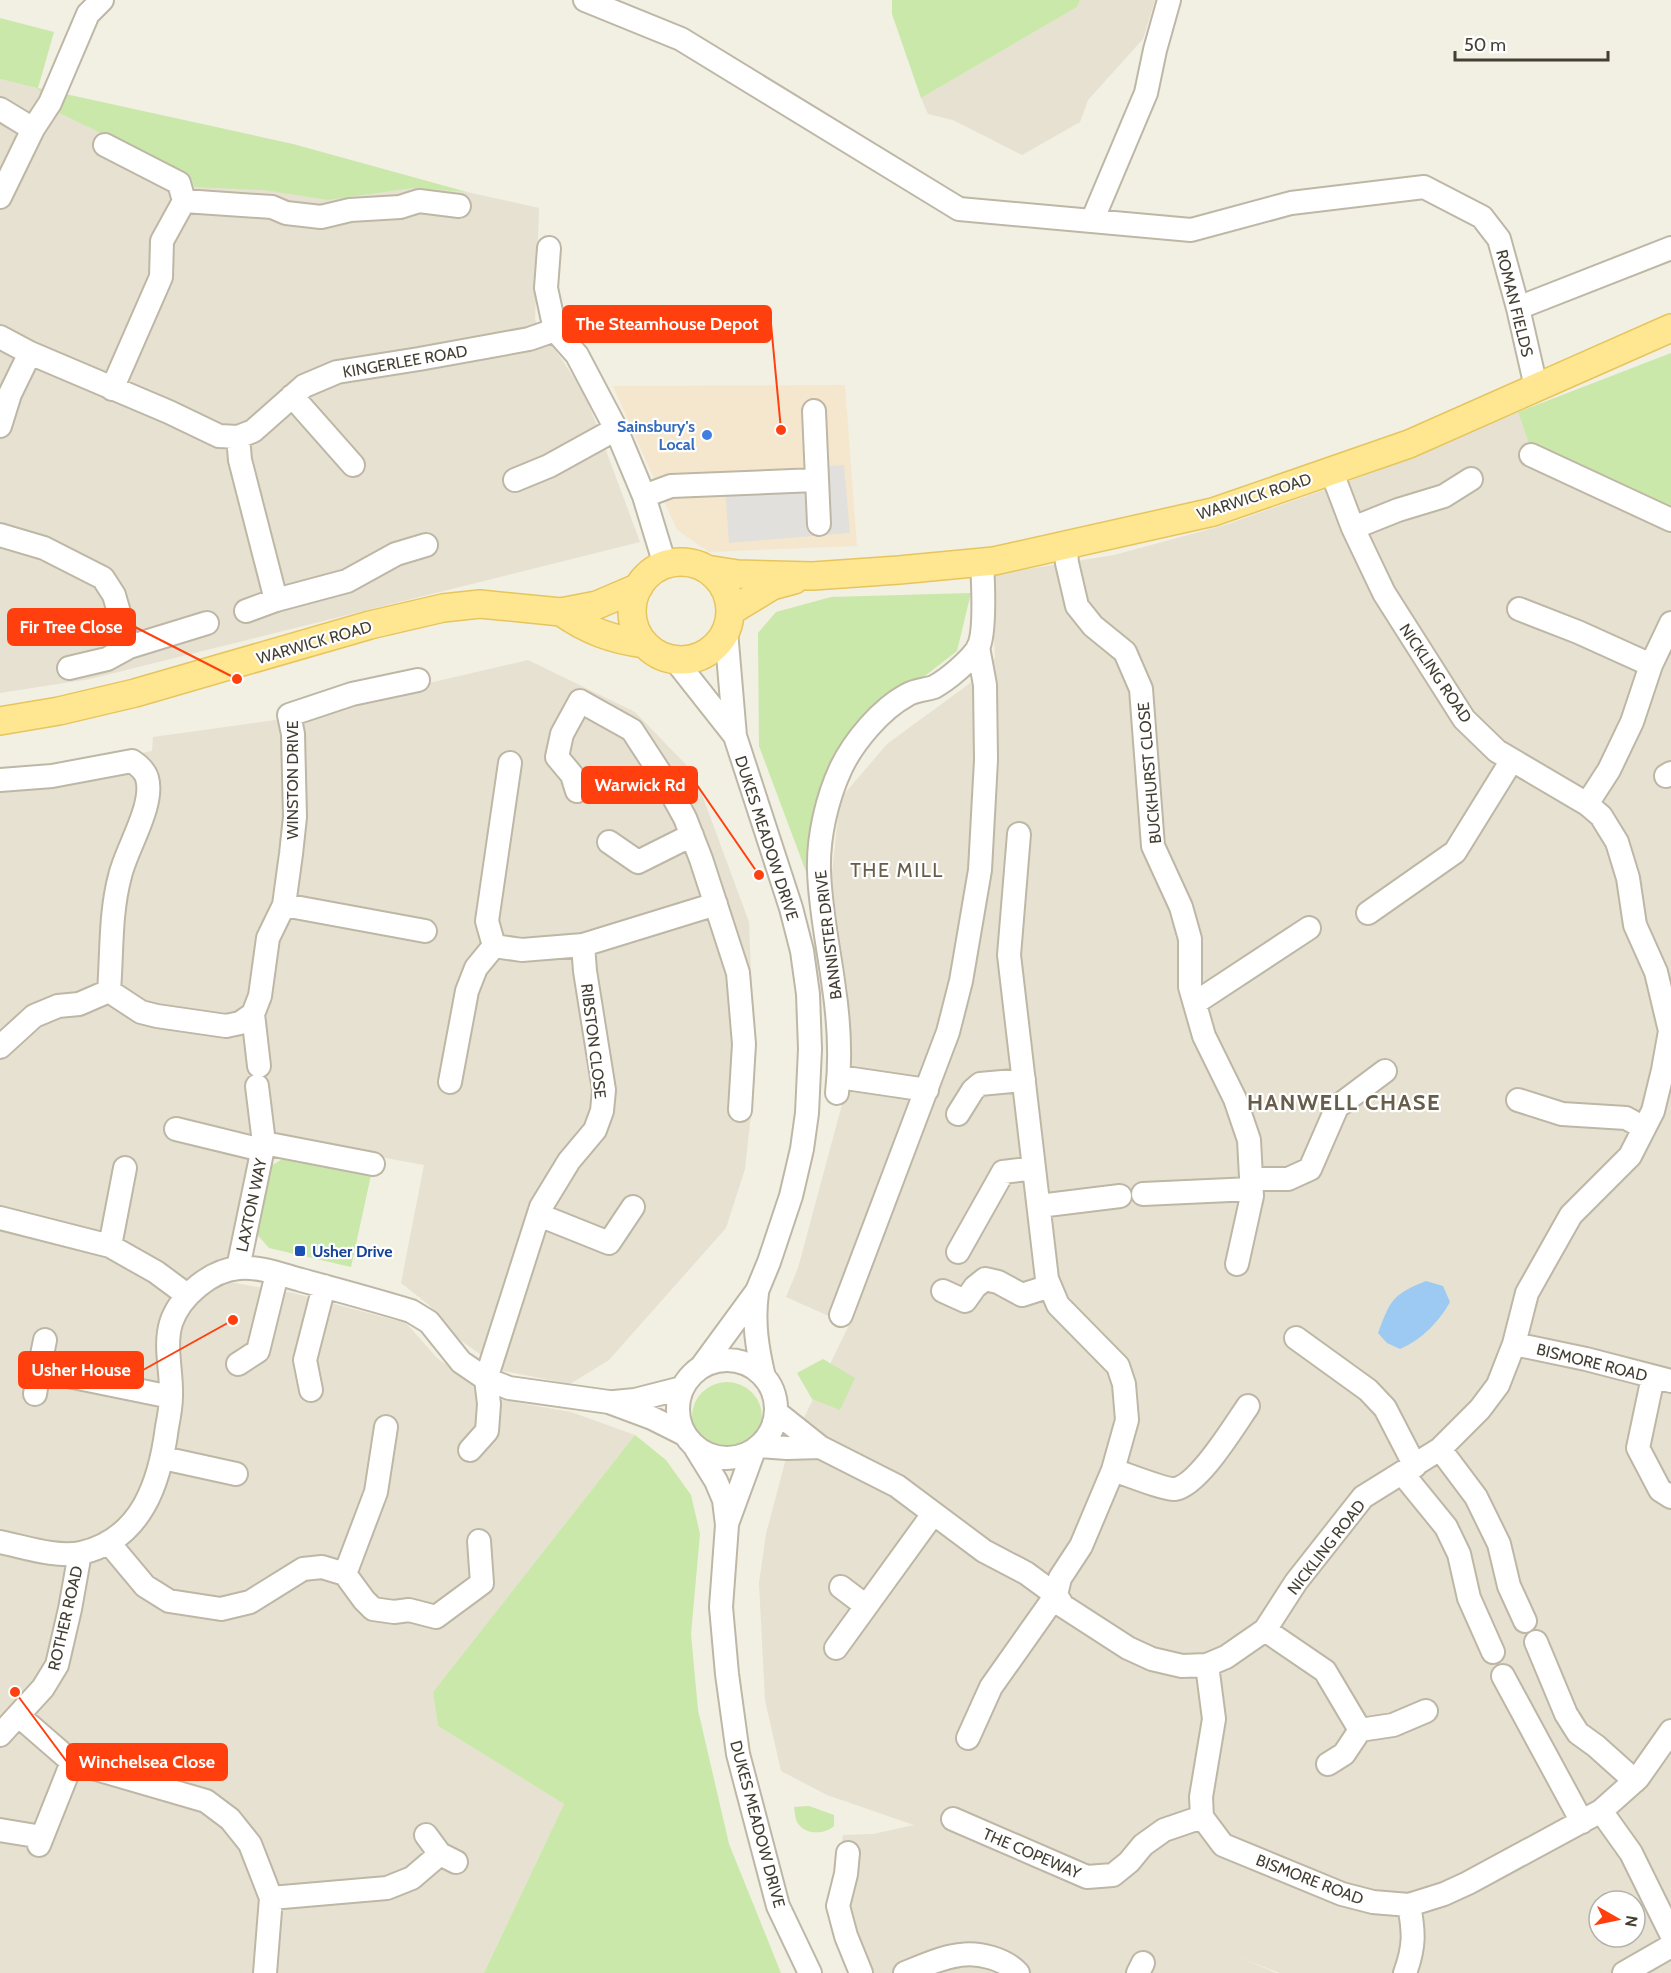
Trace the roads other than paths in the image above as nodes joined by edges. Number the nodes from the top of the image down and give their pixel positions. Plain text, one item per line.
1 (102, 0) edge
2 (585, 0) edge
3 (1169, 0) edge
4 (0, 109) edge
5 (33, 129) junction
6 (105, 145) dead end
7 (0, 197) edge
8 (184, 201) junction
9 (459, 206) dead end
10 (1092, 221) junction
11 (549, 248) dead end
12 (1671, 248) edge
13 (1518, 308) junction
14 (1671, 328) edge
15 (555, 330) junction
16 (0, 337) edge
17 (30, 352) junction
18 (1536, 387) junction
19 (112, 389) junction
20 (292, 396) junction
21 (814, 411) dead end
22 (0, 426) edge
23 (616, 429) junction
24 (238, 437) junction
25 (1532, 455) dead end
26 (353, 465) dead end
27 (1331, 471) junction
28 (1471, 479) dead end
29 (515, 480) dead end
30 (816, 480) junction
31 (644, 496) junction
32 (1671, 520) edge
33 (819, 524) dead end
34 (1353, 528) junction
35 (0, 535) edge
36 (1065, 544) junction
37 (426, 546) dead end
38 (982, 562) junction
39 (665, 565) junction
40 (706, 569) junction
41 (813, 576) junction
42 (639, 587) junction
43 (276, 600) junction
44 (1519, 609) dead end
45 (246, 611) dead end
46 (561, 612) junction
47 (728, 621) junction
48 (207, 623) dead end
49 (1671, 623) edge
50 (644, 644) junction
51 (129, 647) junction
52 (978, 647) junction
53 (675, 660) junction
54 (1651, 665) junction
55 (69, 668) dead end
56 (418, 680) dead end
57 (0, 721) edge
58 (735, 736) junction
59 (1512, 760) junction
60 (510, 763) dead end
61 (0, 780) edge
62 (577, 791) dead end
63 (1587, 804) junction
64 (1019, 834) dead end
65 (692, 835) junction
66 (609, 842) dead end
67 (716, 904) junction
68 (284, 905) junction
69 (1368, 913) dead end
70 (1309, 928) dead end
71 (425, 931) dead end
72 (583, 945) junction
73 (494, 946) junction
74 (1663, 970) edge
75 (109, 991) junction
76 (1195, 1003) junction
77 (253, 1014) junction
78 (3, 1039) edge
79 (1385, 1071) dead end
80 (1024, 1080) junction
81 (450, 1082) dead end
82 (927, 1090) junction
83 (1518, 1100) dead end
84 (740, 1110) dead end
85 (958, 1114) dead end
86 (1644, 1128) junction
87 (176, 1129) dead end
88 (263, 1146) junction
89 (374, 1164) dead end
90 (125, 1168) dead end
91 (1034, 1168) junction
92 (1251, 1184) junction
93 (1143, 1194) dead end
94 (1120, 1196) dead end
95 (1039, 1206) junction
96 (633, 1207) dead end
97 (539, 1215) junction
98 (0, 1218) edge
99 (110, 1246) junction
100 (958, 1252) dead end
101 (1236, 1264) dead end
102 (238, 1268) junction
103 (277, 1274) junction
104 (324, 1286) junction
105 (1050, 1286) junction
106 (757, 1291) junction
107 (943, 1291) dead end
108 (187, 1295) junction
109 (841, 1315) dead end
110 (1296, 1338) dead end
111 (45, 1340) dead end
112 (1514, 1344) junction
113 (238, 1364) dead end
114 (702, 1366) junction
115 (39, 1370) junction
116 (764, 1377) junction
117 (486, 1379) junction
118 (1662, 1379) edge
119 (682, 1388) junction
120 (311, 1390) dead end
121 (35, 1394) dead end
122 (171, 1397) junction
123 (609, 1402) junction
124 (1248, 1406) dead end
125 (776, 1412) junction
126 (386, 1427) dead end
127 (689, 1441) junction
128 (820, 1447) junction
129 (757, 1448) junction
130 (1440, 1449) junction
131 (470, 1450) dead end
132 (163, 1458) junction
133 (1113, 1470) junction
134 (1409, 1470) junction
135 (236, 1474) dead end
136 (1671, 1497) edge
137 (933, 1514) junction
138 (727, 1525) junction
139 (479, 1541) dead end
140 (0, 1542) edge
141 (109, 1543) junction
142 (80, 1553) junction
143 (345, 1574) junction
144 (841, 1587) dead end
145 (1056, 1595) junction
146 (866, 1606) junction
147 (1525, 1621) dead end
148 (1265, 1630) junction
149 (1536, 1642) dead end
150 (836, 1648) dead end
151 (1493, 1652) dead end
152 (1207, 1665) junction
153 (1503, 1676) dead end
154 (1426, 1711) dead end
155 (19, 1716) junction
156 (1360, 1731) junction
157 (1671, 1731) edge
158 (0, 1735) edge
159 (968, 1738) dead end
160 (72, 1762) junction
161 (1328, 1764) dead end
162 (1635, 1780) junction
163 (1202, 1817) junction
164 (1591, 1817) junction
165 (953, 1819) dead end
166 (0, 1830) edge
167 (426, 1835) dead end
168 (848, 1853) dead end
169 (271, 1898) junction
170 (1410, 1905) junction
171 (1671, 1934) edge
172 (1671, 1946) edge
173 (265, 1973) edge
174 (810, 1973) edge
175 (861, 1973) edge
176 (905, 1973) edge
177 (1018, 1973) edge
178 (1405, 1973) edge
179 (1624, 1973) edge

1 - 5 street
2 - 10 street
3 - 10 street
4 - 5 street
5 - 7 street
6 - 8 street
8 - 9 street
8 - 19 street
10 - 13 street, ROMAN FIELDS
11 - 15 street
12 - 13 street
13 - 18 street, ROMAN FIELDS
14 - 18 main road, WARWICK ROAD
15 - 20 street, KINGERLEE ROAD
15 - 23 street
16 - 17 street
17 - 19 street
17 - 22 street
18 - 27 main road, WARWICK ROAD
19 - 24 street
20 - 24 street, KINGERLEE ROAD
20 - 26 street
21 - 30 street
23 - 29 street
23 - 31 street
24 - 43 street
25 - 32 street
27 - 34 street, NICKLING ROAD
27 - 36 main road, WARWICK ROAD
28 - 34 street
30 - 31 street
30 - 33 street
31 - 39 street
34 - 59 street, NICKLING ROAD
35 - 51 street
36 - 38 main road, WARWICK ROAD
36 - 76 street, BUCKHURST CLOSE
37 - 43 street
38 - 41 main road, WARWICK ROAD
38 - 52 street
39 - 40 main road
39 - 42 main road
40 - 41 main road, WARWICK ROAD
40 - 47 main road
41 - 47 main road, WARWICK ROAD
42 - 46 main road, WARWICK ROAD
42 - 50 main road
43 - 45 street
44 - 54 street
46 - 50 main road, WARWICK ROAD
46 - 57 main road, WARWICK ROAD
47 - 53 main road
47 - 58 street, DUKES MEADOW DRIVE
48 - 51 street
49 - 54 street
50 - 53 main road
51 - 55 street
52 - 82 street
52 - 82 street, BANNISTER DRIVE
53 - 58 street, DUKES MEADOW DRIVE
54 - 63 street
56 - 68 street, WINSTON DRIVE
58 - 106 street, DUKES MEADOW DRIVE
59 - 63 street, NICKLING ROAD
59 - 69 street
60 - 73 street
61 - 75 street
62 - 65 street
63 - 74 street, NICKLING ROAD
64 - 80 street
65 - 66 street
65 - 67 street
67 - 72 street
67 - 84 street
68 - 71 street
68 - 77 street, WINSTON DRIVE
70 - 76 street
72 - 73 street
72 - 97 street, RIBSTON CLOSE
73 - 81 street
74 - 86 street, NICKLING ROAD
75 - 77 street
75 - 78 street
76 - 92 street, BUCKHURST CLOSE
77 - 88 street, LAXTON WAY
79 - 92 street
80 - 85 street
80 - 91 street
82 - 109 street
83 - 86 street
86 - 112 street, NICKLING ROAD
87 - 88 street
88 - 89 street, LAXTON WAY
88 - 102 street, LAXTON WAY
90 - 99 street
91 - 95 street
91 - 100 street
92 - 93 street
92 - 101 street, BUCKHURST CLOSE
94 - 95 street
95 - 105 street
96 - 97 street
97 - 117 street, RIBSTON CLOSE
98 - 99 street
99 - 108 street
102 - 103 street
102 - 108 street
103 - 104 street
103 - 113 street
104 - 117 street
104 - 120 street
105 - 107 street
105 - 133 street
106 - 114 street, DUKES MEADOW DRIVE
106 - 116 street, DUKES MEADOW DRIVE
108 - 122 street
110 - 134 street
111 - 115 street
112 - 118 street, BISMORE ROAD
112 - 130 street, NICKLING ROAD
114 - 116 street
114 - 119 street
115 - 121 street
115 - 122 street
116 - 125 street
117 - 123 street
117 - 131 street
118 - 136 street
119 - 123 street
119 - 127 street
122 - 132 street
123 - 127 street
124 - 133 street
125 - 128 street, NICKLING ROAD
125 - 129 street
126 - 143 street
127 - 129 street
127 - 138 street, DUKES MEADOW DRIVE
128 - 129 street, NICKLING ROAD
128 - 137 street, NICKLING ROAD
129 - 138 street, DUKES MEADOW DRIVE
130 - 134 street, NICKLING ROAD
130 - 147 street
132 - 135 street
132 - 141 street
133 - 145 street
134 - 148 street, NICKLING ROAD
134 - 151 street
137 - 145 street, NICKLING ROAD
137 - 146 street
138 - 174 street, DUKES MEADOW DRIVE
139 - 143 street
140 - 142 street
141 - 142 street
141 - 143 street
142 - 155 street, ROTHER ROAD
144 - 146 street
145 - 152 street, NICKLING ROAD
145 - 159 street
146 - 150 street
148 - 152 street, NICKLING ROAD
148 - 156 street
149 - 162 street
152 - 163 street
153 - 164 street
154 - 156 street
155 - 158 street, ROTHER ROAD
155 - 160 street
156 - 161 street
157 - 162 street, BISMORE ROAD
160 - 166 street
160 - 169 street
162 - 164 street, BISMORE ROAD
163 - 165 street, THE COPEWAY
163 - 170 street, BISMORE ROAD
164 - 170 street, BISMORE ROAD
164 - 171 street
167 - 169 street
168 - 175 street
169 - 173 street
170 - 178 street
172 - 179 street
176 - 177 street

